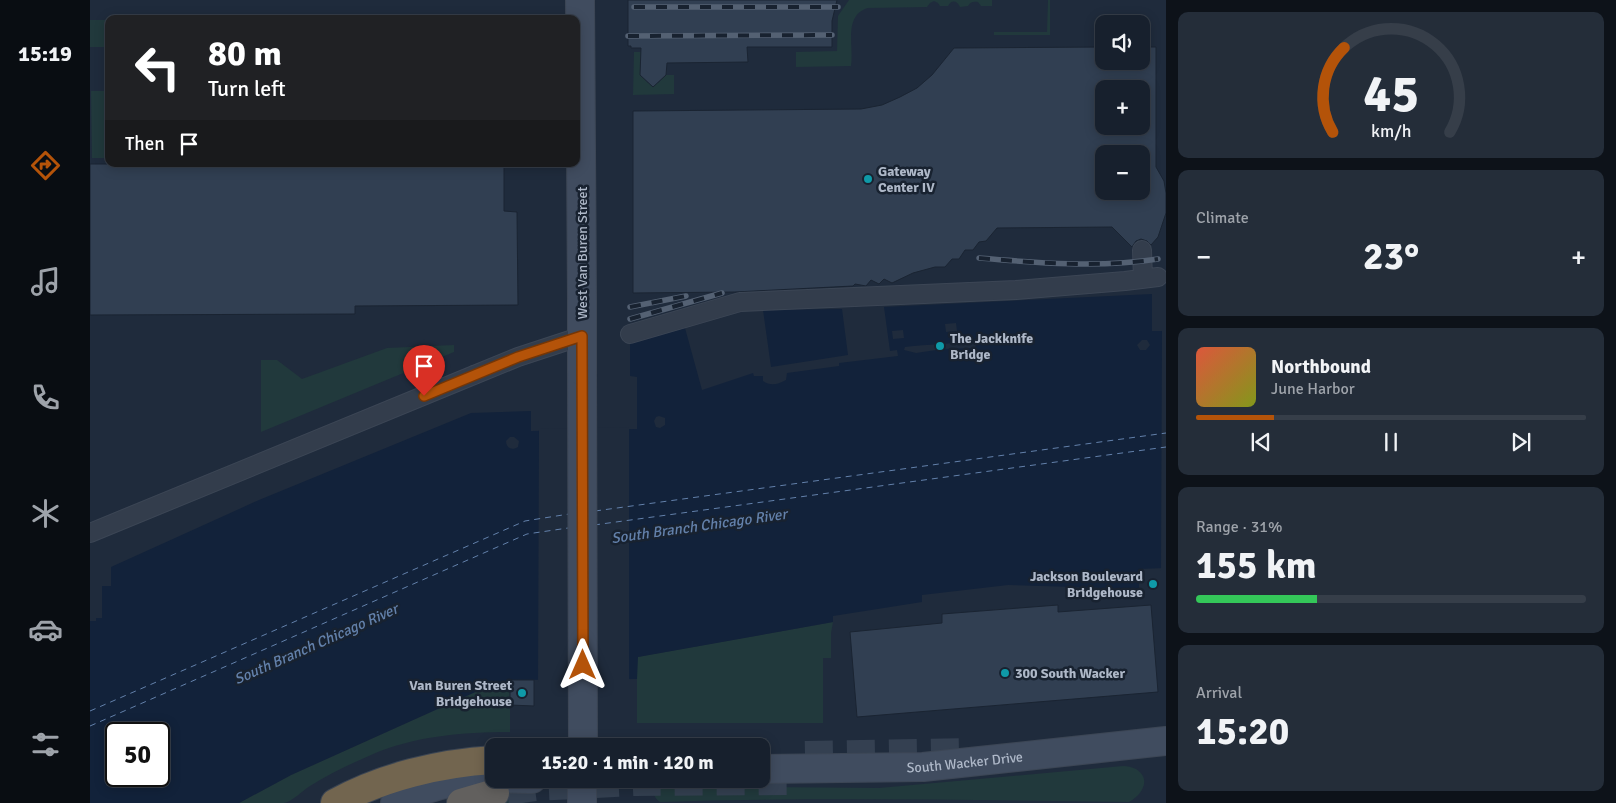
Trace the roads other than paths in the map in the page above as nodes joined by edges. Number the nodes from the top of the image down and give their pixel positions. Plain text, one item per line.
1 (580, 0) edge
2 (1142, 250) dead end
3 (630, 334) dead end
4 (582, 336) junction
5 (90, 533) edge
6 (583, 738) edge
7 (1166, 741) edge
8 (485, 761) edge
9 (770, 769) tunnel mouth
10 (485, 782) tunnel mouth
11 (495, 788) tunnel mouth
12 (582, 788) edge
13 (334, 803) edge
14 (395, 803) edge
15 (461, 803) edge
16 (582, 803) edge

1 - 4 main road, West Van Buren Street, bridge
2 - 3 lane
4 - 5 lane, bridge
4 - 6 main road, West Van Buren Street, bridge
7 - 9 main road, South Wacker Drive
8 - 13 highway
10 - 14 main road
11 - 15 highway
12 - 16 main road

